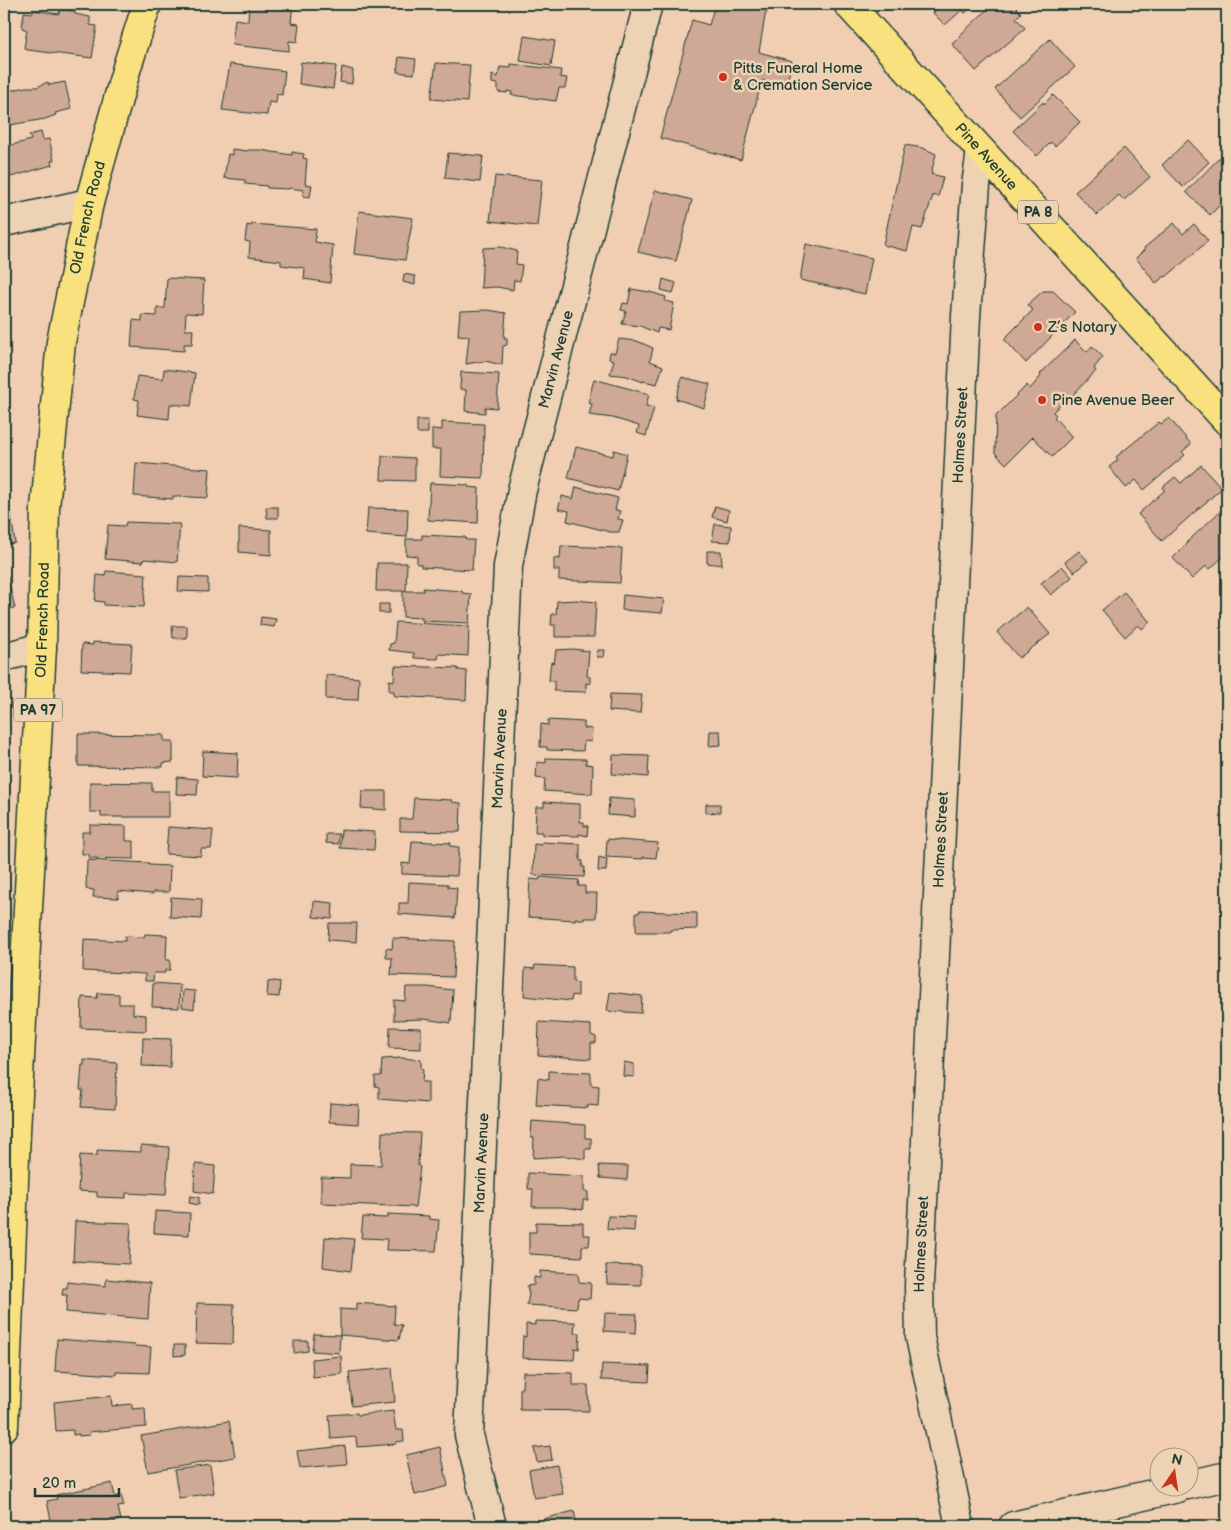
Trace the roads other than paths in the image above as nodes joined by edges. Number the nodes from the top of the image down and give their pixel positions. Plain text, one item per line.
1 (147, 4) edge
2 (648, 4) edge
3 (848, 4) edge
4 (981, 150) junction
5 (89, 203) junction
6 (4, 222) edge
7 (1227, 421) edge
8 (42, 647) junction
9 (4, 656) edge
10 (10, 1134) edge
11 (4, 1427) edge
12 (1227, 1476) edge
13 (1198, 1483) edge
14 (1148, 1495) edge
15 (492, 1526) edge
16 (960, 1526) edge
17 (1012, 1526) edge

1 - 5 main road, Old French Road / PA 97
2 - 15 street, Marvin Avenue
3 - 4 main road, Pine Avenue / PA 8
4 - 7 main road, Pine Avenue / PA 8
4 - 16 street, Holmes Street
5 - 6 street
5 - 8 main road, Old French Road / PA 97
8 - 9 street
8 - 10 main road, Old French Road / PA 97
10 - 11 main road, Old French Road / PA 97
12 - 13 street
14 - 17 street

